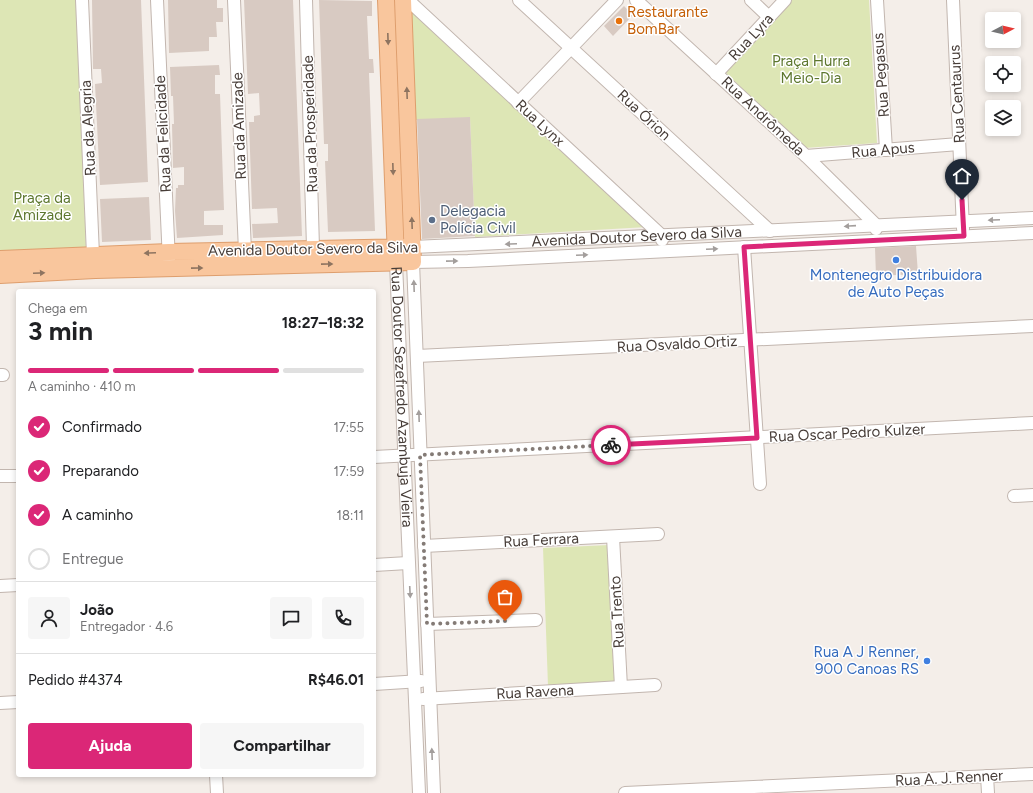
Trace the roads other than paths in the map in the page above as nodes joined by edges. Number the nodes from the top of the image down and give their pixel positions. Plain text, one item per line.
1 (82, 0) edge
2 (157, 0) edge
3 (234, 0) edge
4 (306, 0) edge
5 (386, 0) edge
6 (403, 0) edge
7 (408, 0) edge
8 (519, 0) edge
9 (617, 0) edge
10 (636, 0) edge
11 (751, 0) edge
12 (785, 0) edge
13 (877, 0) edge
14 (953, 0) edge
15 (769, 17) junction
16 (571, 48) junction
17 (716, 74) junction
18 (518, 103) junction
19 (959, 144) junction
20 (392, 145) junction
21 (408, 146) junction
22 (886, 150) junction
23 (806, 156) junction
24 (1033, 218) edge
25 (963, 222) junction
26 (875, 224) junction
27 (770, 231) junction
28 (1033, 232) edge
29 (662, 236) junction
30 (964, 236) junction
31 (877, 240) junction
32 (467, 246) junction
33 (744, 247) junction
34 (313, 248) junction
35 (245, 251) junction
36 (662, 251) junction
37 (169, 252) junction
38 (93, 255) junction
39 (396, 255) junction
40 (413, 255) junction
41 (0, 259) edge
42 (468, 261) junction
43 (169, 268) junction
44 (0, 275) edge
45 (1033, 326) edge
46 (750, 340) junction
47 (417, 356) junction
48 (1033, 423) edge
49 (757, 438) junction
50 (420, 455) junction
51 (404, 456) junction
52 (376, 457) edge
53 (0, 476) edge
54 (16, 476) edge
55 (760, 484) dead end
56 (1033, 495) edge
57 (1014, 496) dead end
58 (658, 534) dead end
59 (613, 537) junction
60 (424, 546) junction
61 (408, 563) junction
62 (376, 565) edge
63 (16, 585) edge
64 (0, 586) edge
65 (536, 620) dead end
66 (427, 624) junction
67 (430, 681) junction
68 (414, 682) junction
69 (376, 684) edge
70 (655, 685) dead end
71 (621, 687) junction
72 (430, 698) junction
73 (415, 700) junction
74 (16, 702) edge
75 (0, 703) edge
76 (1033, 774) edge
77 (987, 776) junction
78 (216, 777) edge
79 (217, 793) edge
80 (419, 793) edge
81 (434, 793) edge
82 (625, 793) edge
83 (988, 793) edge

1 - 38 street, Rua da Alegria
2 - 37 street, Rua da Felicidade
3 - 35 street, Rua da Amizade
4 - 34 street, Rua da Prosperidade
5 -> 20 main road, Rua Doutor Sezefredo Azambuja Vieira
21 -> 6 main road, Rua Doutor Sezefredo Azambuja Vieira
7 - 18 street, Rua Lynx
8 - 16 street, Rua Órion
9 - 16 street
10 - 17 street, Rua Andrômeda
11 - 15 street
12 - 15 street, Rua Lyra
13 - 22 street, Rua Pegasus
14 - 19 street, Rua Centaurus
15 - 17 street, Rua Lyra
16 - 18 street
16 - 27 street, Rua Órion
17 - 23 street, Rua Andrômeda
18 - 29 street, Rua Lynx
19 - 22 street, Rua Apus
19 - 25 street, Rua Centaurus
20 - 21 main road
20 -> 39 main road, Rua Doutor Sezefredo Azambuja Vieira
40 -> 21 main road, Rua Doutor Sezefredo Azambuja Vieira
22 - 23 street, Rua Apus
23 - 26 street, Rua Andrômeda
24 -> 25 street, Avenida Doutor Severo da Silva
25 - 26 street, Avenida Doutor Severo da Silva
25 - 30 street, Rua Centaurus
26 -> 27 street, Avenida Doutor Severo da Silva
26 - 31 street
27 - 29 street, Avenida Doutor Severo da Silva
28 - 30 street, Avenida Doutor Severo da Silva
29 -> 32 street, Avenida Doutor Severo da Silva
29 - 36 street
30 - 31 street, Avenida Doutor Severo da Silva
31 - 33 street, Avenida Doutor Severo da Silva
32 - 40 street, Avenida Doutor Severo da Silva
32 - 42 street
36 -> 33 street, Avenida Doutor Severo da Silva
33 - 46 street
34 - 35 main road, Avenida Doutor Severo da Silva
34 - 39 main road, Avenida Doutor Severo da Silva
35 - 37 main road, Avenida Doutor Severo da Silva
42 -> 36 street, Avenida Doutor Severo da Silva
37 -> 38 main road, Avenida Doutor Severo da Silva
37 - 43 street, Rua da Felicidade
38 - 41 main road, Avenida Doutor Severo da Silva
39 - 40 main road, Avenida Doutor Severo da Silva
43 -> 39 main road, Avenida Doutor Severo da Silva
39 - 51 street, Rua Doutor Sezefredo Azambuja Vieira
40 -> 42 street, Avenida Doutor Severo da Silva
47 -> 40 street, Rua Doutor Sezefredo Azambuja Vieira
44 -> 43 main road, Avenida Doutor Severo da Silva
45 - 46 street, Rua Osvaldo Ortiz
46 - 47 street, Rua Osvaldo Ortiz
46 - 49 street
50 -> 47 street, Rua Doutor Sezefredo Azambuja Vieira
48 - 49 street, Rua Oscar Pedro Kulzer
49 - 50 street, Rua Oscar Pedro Kulzer
49 - 55 street
50 - 51 street, Rua Oscar Pedro Kulzer
50 - 60 street, Rua Doutor Sezefredo Azambuja Vieira
51 - 52 street, Rua Oscar Pedro Kulzer
51 - 61 street, Rua Doutor Sezefredo Azambuja Vieira
53 - 54 street
56 - 57 street
58 - 59 street, Rua Ferrara
59 - 60 street, Rua Ferrara
59 - 71 street, Rua Trento
60 - 66 street, Rua Doutor Sezefredo Azambuja Vieira
61 - 62 street
61 -> 68 street, Rua Doutor Sezefredo Azambuja Vieira
63 - 64 street
65 - 66 street
66 - 67 street, Rua Doutor Sezefredo Azambuja Vieira
67 - 68 street
67 - 72 street, Rua Doutor Sezefredo Azambuja Vieira
68 - 69 street
68 - 73 street, Rua Doutor Sezefredo Azambuja Vieira
70 - 71 street, Rua Ravena
71 - 72 street, Rua Ravena
72 - 73 street, Rua Ravena
81 -> 72 street, Rua Doutor Sezefredo Azambuja Vieira
73 - 80 street, Rua Doutor Sezefredo Azambuja Vieira
74 - 75 street
76 - 77 street, Rua A. J. Renner
77 - 82 street, Rua A. J. Renner
77 - 83 street
78 - 79 street

